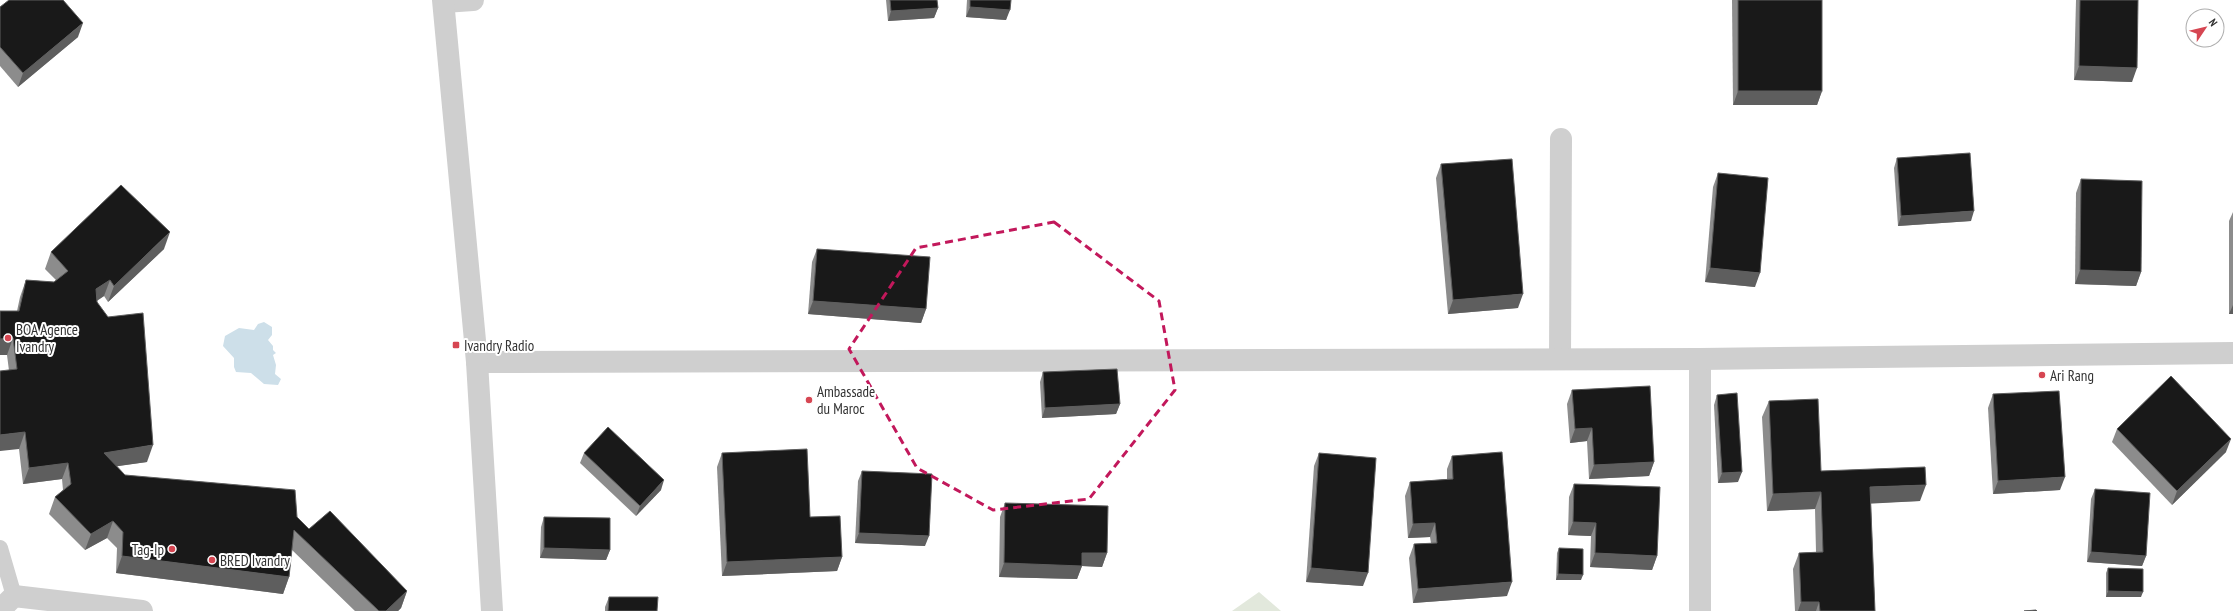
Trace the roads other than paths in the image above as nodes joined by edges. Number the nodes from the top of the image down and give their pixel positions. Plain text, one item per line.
1 (473, 0) edge
2 (444, 1) edge
3 (1562, 139) dead end
4 (2233, 353) edge
5 (1560, 359) junction
6 (1700, 360) junction
7 (477, 362) junction
8 (0, 548) edge
9 (7, 603) edge
10 (142, 611) edge
11 (492, 611) edge
12 (1700, 611) edge

1 - 2 street
2 - 7 street
3 - 5 street
4 - 6 street
5 - 6 street
5 - 7 street
6 - 12 street
7 - 11 street
8 - 9 lane
9 - 10 street

